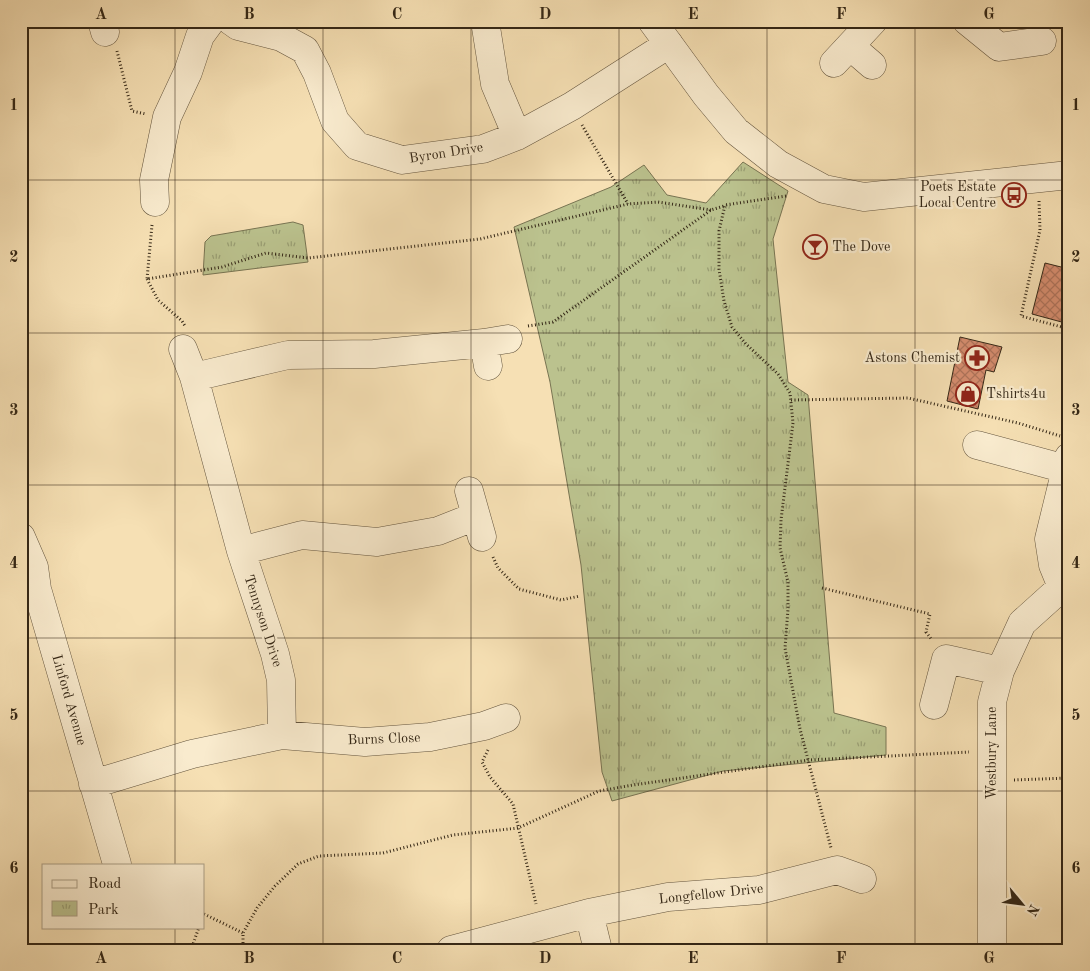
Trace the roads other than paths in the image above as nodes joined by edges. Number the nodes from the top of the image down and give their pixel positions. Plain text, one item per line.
1 (211, 21) edge
2 (231, 21) edge
3 (485, 21) edge
4 (652, 21) edge
5 (873, 21) edge
6 (966, 21) edge
7 (1042, 41) dead end
8 (669, 44) junction
9 (872, 65) dead end
10 (516, 136) junction
11 (1069, 175) edge
12 (155, 202) road end
13 (183, 349) road end
14 (493, 349) road end
15 (194, 377) junction
16 (976, 445) dead end
17 (1067, 463) edge
18 (476, 515) road end
19 (21, 537) edge
20 (241, 551) junction
21 (1065, 587) edge
22 (1000, 671) junction
23 (934, 706) dead end
24 (494, 730) road end
25 (282, 735) junction
26 (93, 784) junction
27 (117, 864) edge
28 (862, 878) dead end
29 (589, 913) junction
30 (451, 950) edge
31 (598, 950) edge
32 (992, 950) edge

1 - 12 street
2 - 10 street, Byron Drive
3 - 10 street
4 - 8 street
5 - 9 street
6 - 7 street
8 - 10 street, Byron Drive
8 - 11 street
13 - 15 street, Tennyson Drive
14 - 15 street
15 - 20 street, Tennyson Drive
16 - 17 street
17 - 21 street
18 - 20 street
19 - 26 street, Linford Avenue
20 - 25 street, Tennyson Drive
21 - 22 street, Westbury Lane
22 - 23 street
22 - 32 street, Westbury Lane
24 - 25 street, Burns Close
25 - 26 street
26 - 27 street, Linford Avenue
28 - 29 street, Longfellow Drive
29 - 30 street, Longfellow Drive
29 - 31 street

